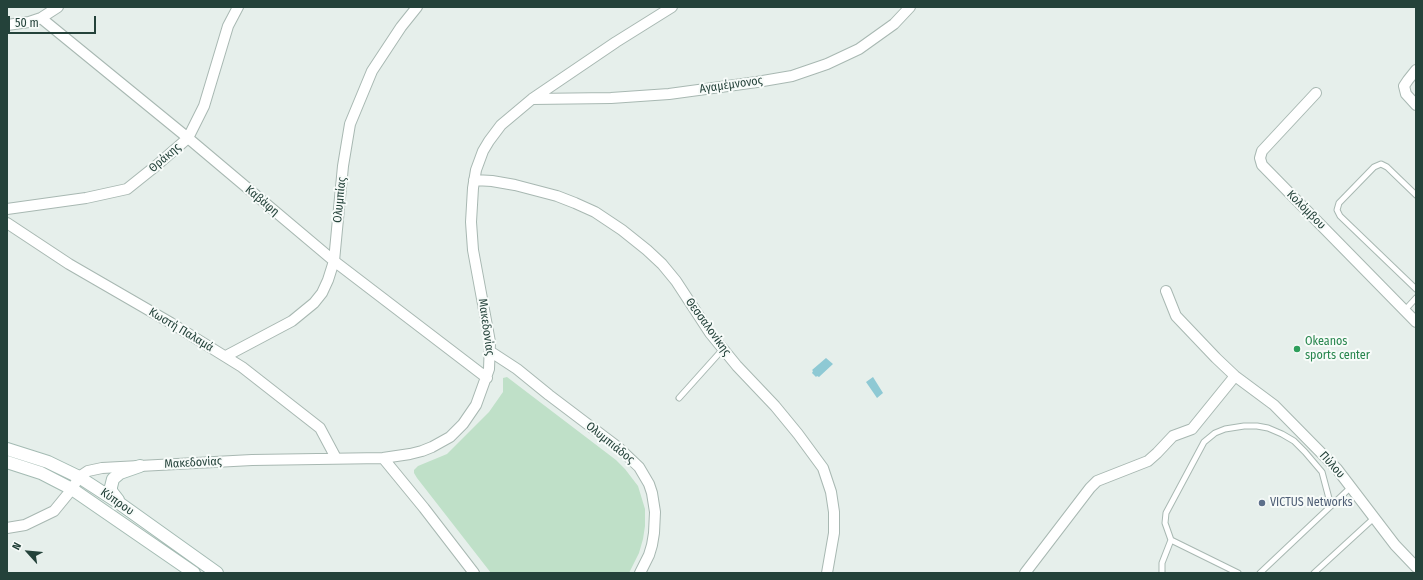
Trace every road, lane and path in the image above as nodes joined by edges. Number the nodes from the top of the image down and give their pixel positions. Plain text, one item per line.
1 (58, 7) edge
2 (238, 7) edge
3 (417, 7) edge
4 (672, 7) edge
5 (910, 7) edge
6 (41, 18) junction
7 (7, 25) edge
8 (1416, 70) edge
9 (1316, 93) dead end
10 (532, 99) junction
11 (1416, 105) edge
12 (188, 138) junction
13 (474, 180) junction
14 (1416, 195) edge
15 (7, 209) edge
16 (7, 223) edge
17 (334, 261) junction
18 (1416, 289) edge
19 (1166, 291) dead end
20 (1416, 298) edge
21 (1405, 310) junction
22 (1416, 322) edge
23 (723, 349) junction
24 (490, 352) junction
25 (226, 356) junction
26 (1235, 376) junction
27 (487, 378) junction
28 (679, 398) dead end
29 (7, 449) edge
30 (336, 458) junction
31 (383, 458) junction
32 (7, 462) edge
33 (140, 466) junction
34 (79, 477) junction
35 (1351, 487) junction
36 (72, 488) junction
37 (119, 503) junction
38 (1331, 506) junction
39 (1374, 518) junction
40 (7, 528) edge
41 (1171, 540) junction
42 (1416, 567) edge
43 (194, 573) edge
44 (217, 573) edge
45 (474, 573) edge
46 (640, 573) edge
47 (827, 573) edge
48 (1025, 573) edge
49 (1162, 573) edge
50 (1238, 573) edge
51 (1260, 573) edge
52 (1314, 573) edge

1 - 6 street
2 - 12 street, Θράκης
3 - 17 street, Ολυμπίας
4 - 10 street, Μακεδονίας
5 - 10 street, Αγαμέμνονος
6 - 7 street
6 - 12 street, Καβάφη
8 - 11 street
9 - 21 street, Κολόμβου
10 - 13 street, Μακεδονίας
12 - 15 street, Θράκης
12 - 17 street, Καβάφη
13 - 23 street, Θεσσαλονίκης
13 - 24 street, Μακεδονίας
14 - 18 lane
16 - 25 street, Κωστή Παλαμά
17 - 25 street, Ολυμπίας
17 - 27 street, Καβάφη
19 - 26 street, Πύλου
20 - 21 lane
21 - 22 street, Κολόμβου
23 - 28 lane
23 - 47 street, Θεσσαλονίκης
24 - 27 street, Μακεδονίας
24 - 46 street, Ολυμπιάδος
25 - 30 street, Κωστή Παλαμά
26 - 35 street, Πύλου
26 - 48 street
27 - 31 street, Μακεδονίας
29 - 34 main road, Κύπρου
30 - 31 street, Μακεδονίας
30 - 33 street, Μακεδονίας
31 - 45 street
32 - 36 main road, Κύπρου
33 - 34 street, Μακεδονίας
33 - 37 main road
34 - 36 street
34 - 37 main road, Κύπρου
35 - 38 lane
35 - 39 street, Πύλου
36 - 40 street
36 - 43 main road, Κύπρου
37 - 44 main road, Κύπρου
38 - 41 lane
38 - 51 lane
39 - 42 street, Πύλου
39 - 52 lane
41 - 49 lane
41 - 50 lane

